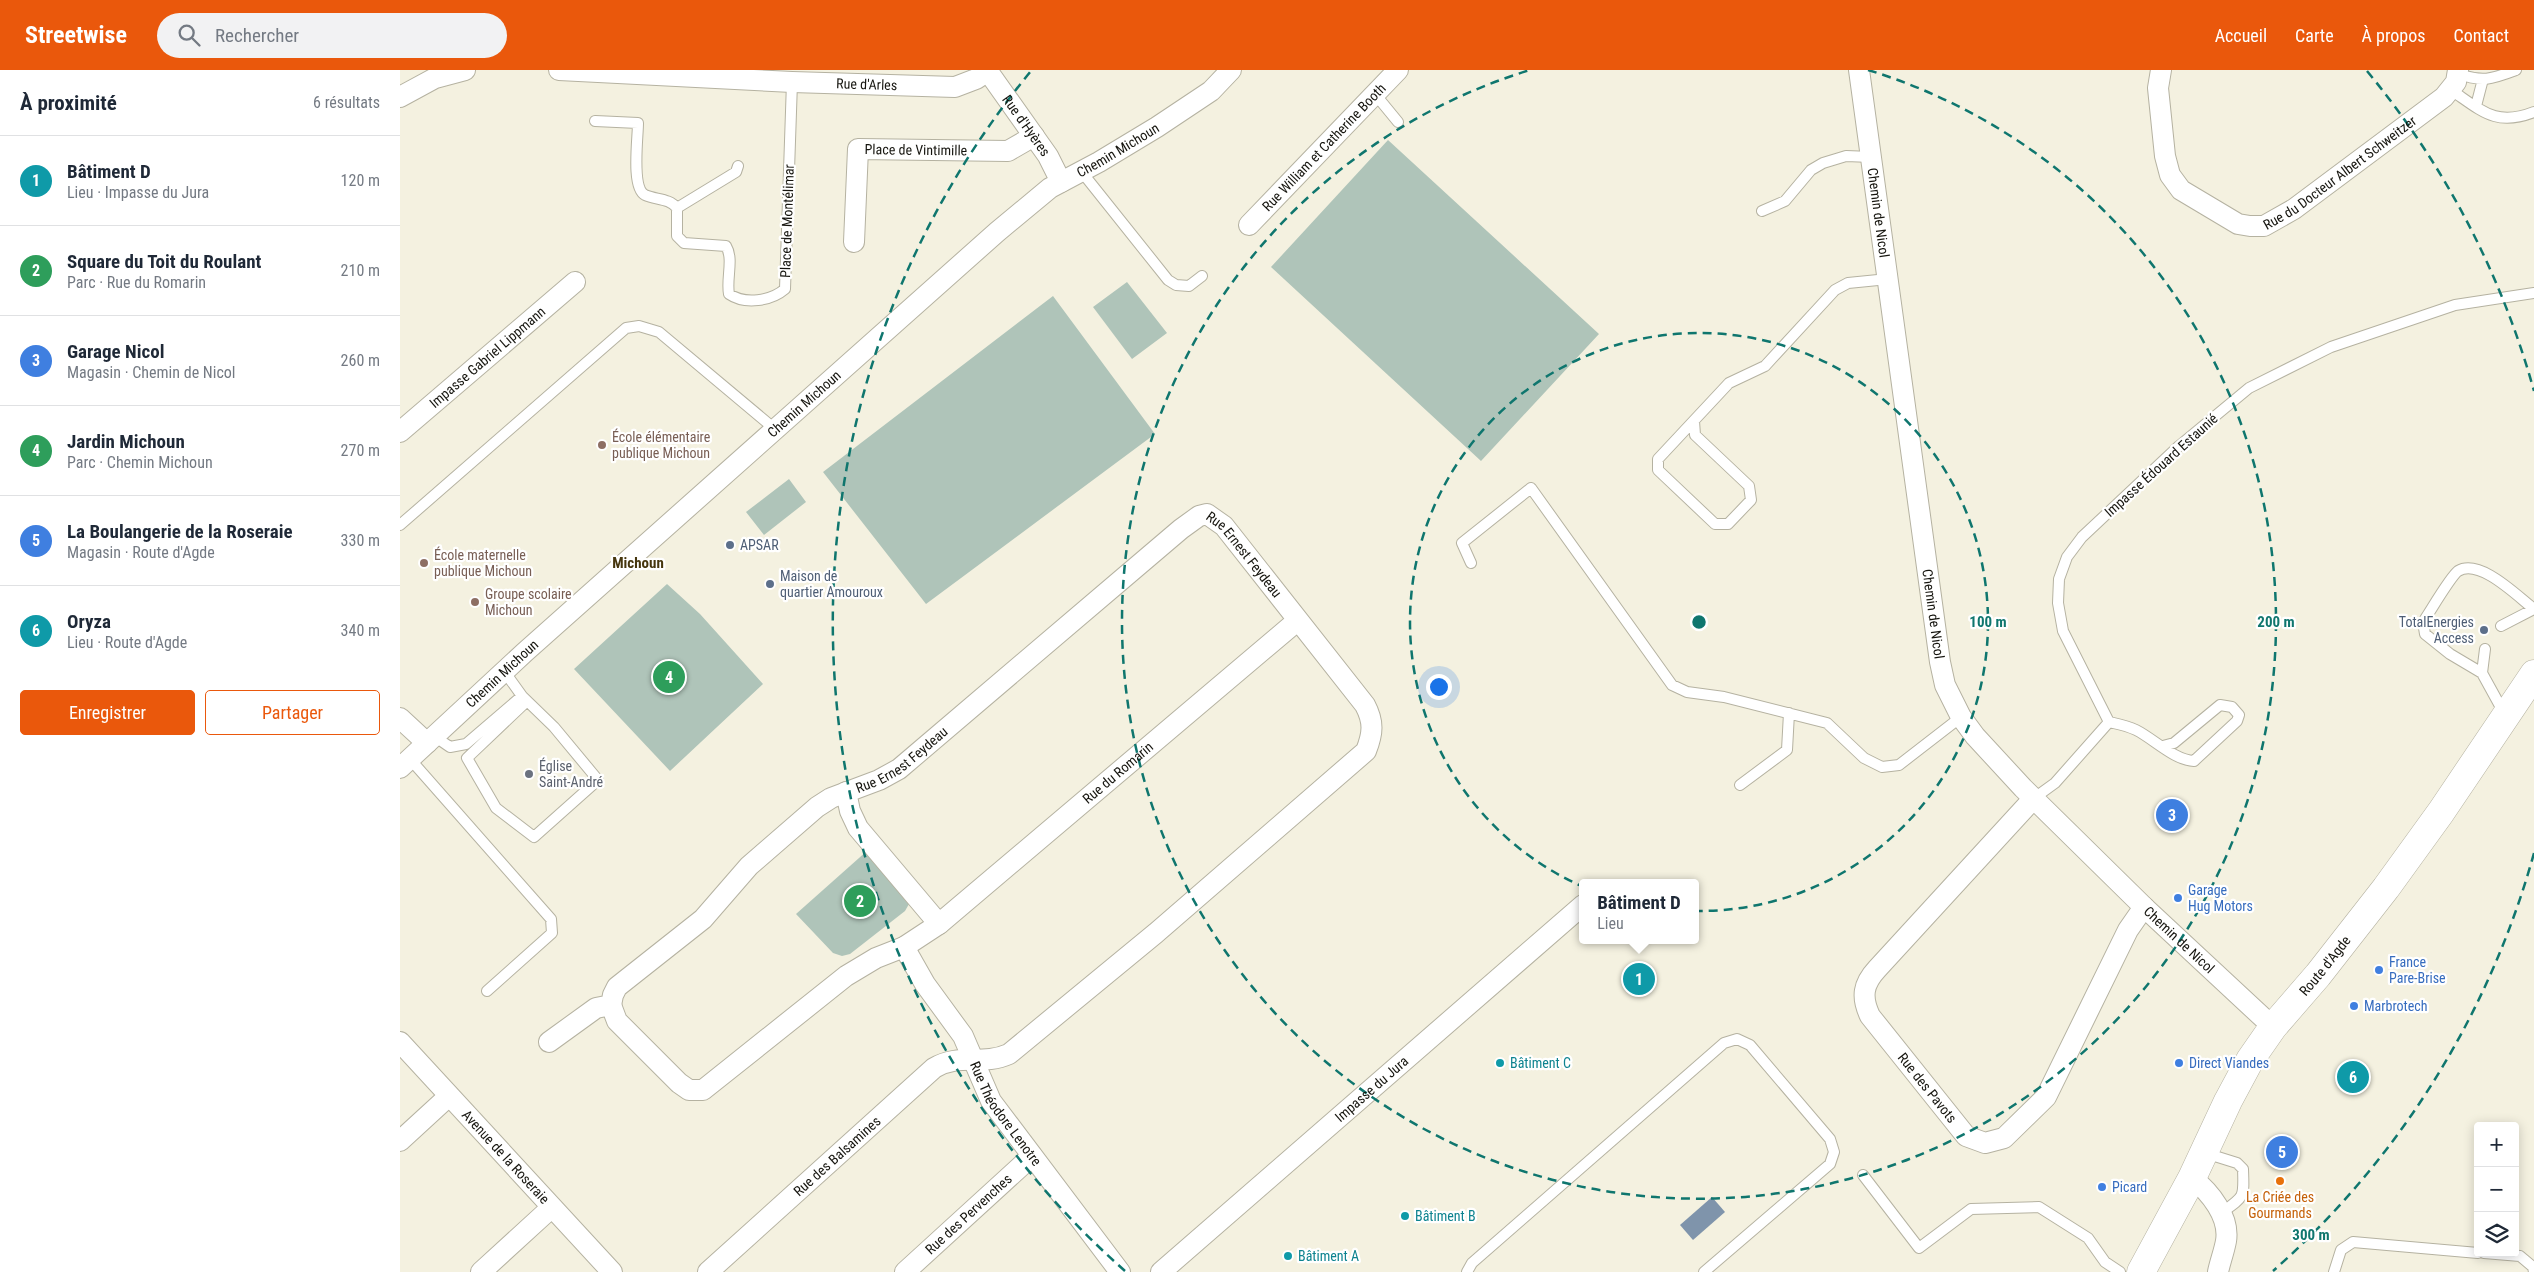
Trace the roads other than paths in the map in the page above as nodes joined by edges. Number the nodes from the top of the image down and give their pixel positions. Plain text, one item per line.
1 (465, 70) edge
2 (559, 70) edge
3 (1231, 70) edge
4 (1398, 70) edge
5 (1859, 70) edge
6 (2161, 70) edge
7 (2516, 70) edge
8 (988, 71) edge
9 (2455, 78) edge
10 (2483, 80) junction
11 (792, 82) junction
12 (1375, 94) junction
13 (400, 97) edge
14 (2476, 106) junction
15 (2534, 112) edge
16 (595, 121) dead end
17 (1398, 122) dead end
18 (1034, 136) junction
19 (1871, 157) junction
20 (738, 166) dead end
21 (1080, 171) junction
22 (1061, 182) junction
23 (677, 208) junction
24 (1762, 211) dead end
25 (1249, 225) dead end
26 (854, 242) dead end
27 (1202, 276) dead end
28 (1888, 279) junction
29 (575, 282) dead end
30 (2534, 293) edge
31 (1694, 422) junction
32 (776, 430) junction
33 (400, 432) edge
34 (400, 525) edge
35 (1471, 563) dead end
36 (2534, 609) edge
37 (1296, 621) junction
38 (2501, 626) dead end
39 (2485, 649) dead end
40 (504, 671) junction
41 (2482, 673) junction
42 (2533, 678) edge
43 (524, 699) junction
44 (1789, 713) junction
45 (2506, 716) junction
46 (1961, 717) junction
47 (400, 718) edge
48 (2109, 722) junction
49 (431, 739) junction
50 (2163, 746) junction
51 (405, 763) edge
52 (1740, 785) dead end
53 (846, 792) junction
54 (2033, 799) junction
55 (1579, 908) edge
56 (2144, 908) junction
57 (939, 924) junction
58 (904, 947) junction
59 (487, 991) dead end
60 (611, 1005) junction
61 (2273, 1027) junction
62 (400, 1042) edge
63 (549, 1042) dead end
64 (975, 1061) junction
65 (450, 1096) junction
66 (400, 1141) edge
67 (2204, 1153) junction
68 (1032, 1156) junction
69 (1863, 1175) dead end
70 (2192, 1178) junction
71 (551, 1208) junction
72 (2221, 1213) junction
73 (2474, 1253) edge
74 (2519, 1256) edge
75 (481, 1272) edge
76 (612, 1272) edge
77 (708, 1272) edge
78 (905, 1272) edge
79 (1120, 1272) edge
80 (1161, 1272) edge
81 (1467, 1272) edge
82 (1704, 1272) edge
83 (2120, 1272) edge
84 (2141, 1272) edge
85 (2218, 1272) edge
86 (2334, 1272) edge
87 (2534, 1272) edge

1 - 13 street
2 - 11 street, Rue d'Arles
3 - 21 street, Chemin Michoun
4 - 12 street, Rue William et Catherine Booth
5 - 19 street, Chemin de Nicol
6 - 9 street, Rue du Docteur Albert Schweitzer
7 - 10 lane
8 - 11 street, Rue d'Arles
8 - 18 street, Rue d'Hyères
9 - 10 lane
9 - 14 lane
10 - 14 lane
11 - 23 lane, Place de Montélimar
12 - 17 lane
12 - 25 street, Rue William et Catherine Booth
14 - 15 lane
16 - 23 lane
18 - 22 street, Rue d'Hyères
18 - 26 street, Place de Vintimille
19 - 24 lane
19 - 28 street, Chemin de Nicol
20 - 23 lane
21 - 22 street, Chemin Michoun
21 - 27 lane
22 - 32 street, Chemin Michoun
28 - 31 lane
28 - 46 street, Chemin de Nicol
29 - 33 street, Impasse Gabriel Lippmann
30 - 48 lane, Impasse Édouard Estaunié
31 - 31 lane
32 - 34 lane
32 - 40 street, Chemin Michoun
35 - 44 lane
36 - 38 lane
36 - 41 lane
37 - 53 street, Rue Ernest Feydeau
37 - 57 street, Rue du Romarin
37 - 64 street, Rue Ernest Feydeau
39 - 41 lane
40 - 43 lane
40 - 49 street, Chemin Michoun
41 - 45 lane
42 - 45 main road, Route d'Agde
43 - 43 lane
43 - 49 lane
44 - 46 lane
44 - 52 lane
45 - 61 main road, Route d'Agde
46 - 54 street, Chemin de Nicol
47 - 49 street
48 - 50 lane
48 - 54 lane
49 - 51 street, Chemin Michoun
50 - 50 lane
51 - 59 lane
53 - 57 street
53 - 60 street, Rue Ernest Feydeau
54 - 56 street, Chemin de Nicol
54 - 56 street, Rue des Pavots
55 - 80 street, Impasse du Jura
56 - 61 street, Chemin de Nicol
57 - 58 street, Rue du Romarin
58 - 60 street
58 - 64 street, Rue Théodore Lenotre
60 - 63 street
61 - 67 main road, Route d'Agde
62 - 65 street, Avenue de la Roseraie
64 - 68 street, Rue Théodore Lenotre
64 - 77 street, Rue des Balsamines
65 - 66 street
65 - 71 street, Avenue de la Roseraie
67 - 70 main road, Route d'Agde
67 - 72 lane
68 - 78 street, Rue des Pervenches
68 - 79 street, Rue Théodore Lenotre
69 - 83 lane
70 - 72 street
70 - 84 main road, Route d'Agde
71 - 75 street
71 - 76 street, Avenue de la Roseraie
72 - 85 street
73 - 86 lane
74 - 87 lane
81 - 82 lane

